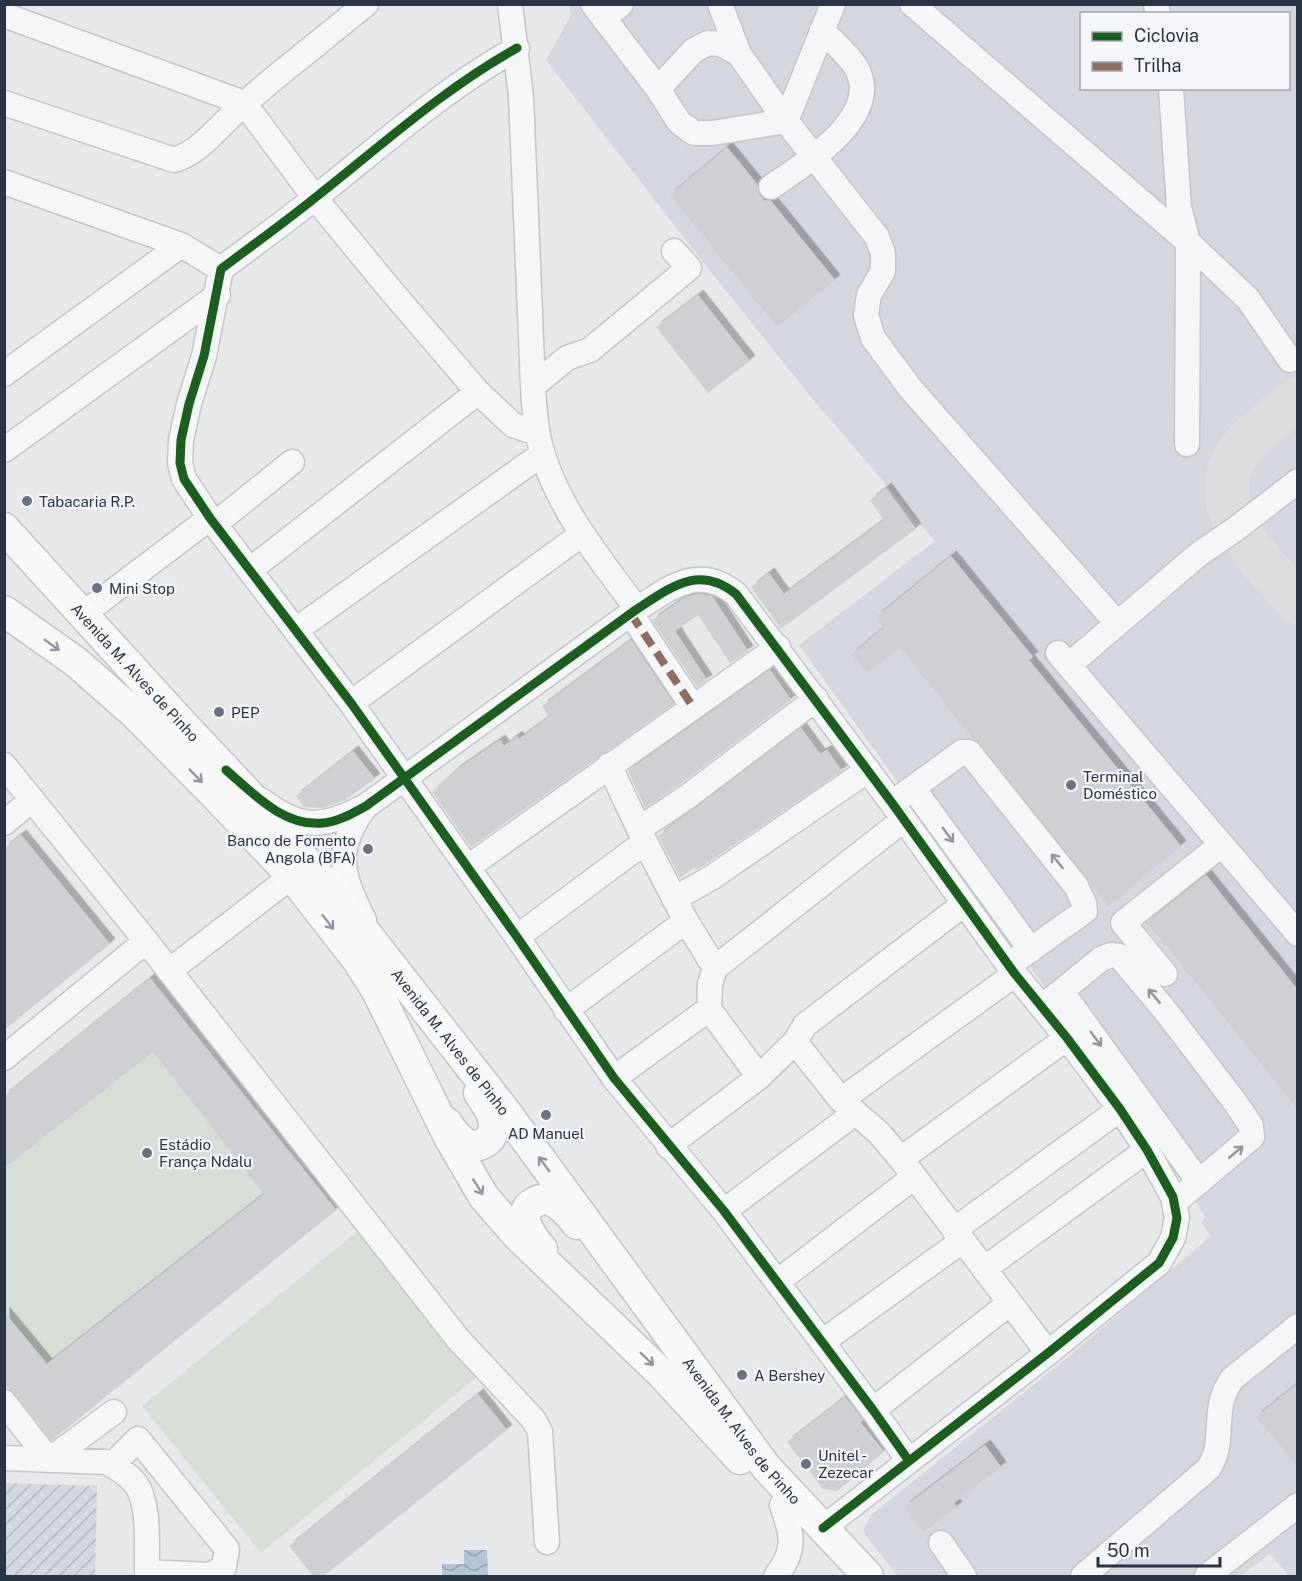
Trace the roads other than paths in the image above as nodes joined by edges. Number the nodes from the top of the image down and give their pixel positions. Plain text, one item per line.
1 (366, 4) edge
2 (510, 4) edge
3 (720, 4) edge
4 (833, 4) edge
5 (912, 4) edge
6 (606, 9) edge
7 (4, 15) edge
8 (822, 30) junction
9 (516, 48) junction
10 (740, 54) junction
11 (658, 89) junction
12 (1172, 90) edge
13 (4, 103) edge
14 (244, 103) junction
15 (786, 121) junction
16 (814, 157) junction
17 (4, 182) edge
18 (771, 187) dead end
19 (315, 198) junction
20 (1188, 242) junction
21 (181, 245) junction
22 (674, 251) dead end
23 (221, 269) junction
24 (218, 295) junction
25 (1290, 360) dead end
26 (4, 374) edge
27 (533, 386) junction
28 (478, 392) junction
29 (540, 443) junction
30 (1187, 444) dead end
31 (4, 450) edge
32 (292, 462) dead end
33 (1298, 481) edge
34 (213, 521) junction
35 (4, 528) edge
36 (4, 534) edge
37 (582, 534) junction
38 (32, 559) junction
39 (251, 569) junction
40 (4, 611) edge
41 (634, 612) junction
42 (83, 614) junction
43 (1117, 623) junction
44 (296, 630) junction
45 (777, 647) junction
46 (816, 699) junction
47 (351, 703) junction
48 (693, 707) junction
49 (4, 765) edge
50 (609, 765) junction
51 (226, 770) junction
52 (868, 770) junction
53 (405, 779) junction
54 (913, 788) junction
55 (32, 800) junction
56 (366, 806) junction
57 (898, 811) junction
58 (4, 823) edge
59 (642, 836) junction
60 (1221, 845) junction
61 (468, 867) junction
62 (292, 876) junction
63 (674, 899) junction
64 (964, 904) junction
65 (686, 921) junction
66 (1298, 934) edge
67 (518, 937) junction
68 (146, 941) junction
69 (1031, 950) junction
70 (388, 962) junction
71 (715, 968) junction
72 (1012, 970) junction
73 (169, 971) junction
74 (1165, 974) dead end
75 (1062, 992) junction
76 (1042, 1007) junction
77 (709, 1009) junction
78 (566, 1010) junction
79 (431, 1019) junction
80 (1067, 1038) junction
81 (402, 1042) junction
82 (795, 1042) junction
83 (4, 1058) edge
84 (759, 1077) junction
85 (614, 1078) junction
86 (848, 1107) junction
87 (1120, 1109) junction
88 (668, 1146) junction
89 (1147, 1150) junction
90 (908, 1168) junction
91 (1199, 1182) junction
92 (1175, 1202) junction
93 (724, 1211) junction
94 (958, 1235) junction
95 (984, 1269) junction
96 (777, 1282) junction
97 (640, 1296) junction
98 (1010, 1303) junction
99 (605, 1318) junction
100 (1298, 1326) edge
101 (822, 1342) junction
102 (1048, 1353) junction
103 (4, 1402) edge
104 (873, 1410) junction
105 (114, 1412) dead end
106 (4, 1458) edge
107 (49, 1460) junction
108 (909, 1461) junction
109 (112, 1465) junction
110 (1298, 1504) edge
111 (782, 1505) junction
112 (823, 1528) junction
113 (547, 1542) dead end
114 (941, 1543) dead end
115 (147, 1574) edge
116 (777, 1576) edge
117 (847, 1576) edge
118 (868, 1576) edge
119 (964, 1576) edge
120 (1083, 1576) edge
121 (1207, 1576) edge

1 - 14 street
2 - 9 street
3 - 10 street
4 - 8 street
5 - 20 street
6 - 11 street
7 - 14 street
8 - 15 street
8 - 16 street
9 - 19 street
9 - 27 street
10 - 11 street
10 - 15 street
11 - 15 street
12 - 20 street
13 - 14 street
14 - 19 street
15 - 16 street
16 - 18 street
16 - 43 street
17 - 21 street
19 - 23 street
19 - 28 street
20 - 25 street
20 - 30 street
21 - 23 street
21 - 26 street
22 - 27 street
23 - 24 street
24 - 31 street
24 - 34 street
27 - 29 street
28 - 29 street
28 - 39 street
29 - 37 street
29 - 44 street
32 - 34 street
33 - 43 street
34 - 39 street
34 - 42 street
35 - 38 main road, Avenida M. Alves de Pinho
36 - 38 main road
37 - 41 street
37 - 47 street
38 - 42 main road, Avenida M. Alves de Pinho
39 - 44 street
40 -> 62 main road, Avenida M. Alves de Pinho
41 - 45 street
41 - 48 street
41 - 53 street
42 - 51 main road, Avenida M. Alves de Pinho
43 - 60 street
44 - 47 street
45 - 46 street
45 - 48 street
46 - 52 street
46 - 59 street
47 - 53 street
48 - 50 street
49 - 55 street
50 - 59 street
50 - 61 street
51 - 56 street
51 - 70 main road, Avenida M. Alves de Pinho
52 - 57 street
52 - 63 street
53 - 56 street
53 - 61 street
54 - 57 street
54 -> 69 street
69 -> 54 street
55 - 58 street
55 - 68 street
56 - 70 street
57 - 64 street
57 - 71 street
59 - 63 street
59 - 67 street
60 - 66 street
60 - 74 street
61 - 67 street
62 - 73 street
62 -> 81 main road, Avenida M. Alves de Pinho
63 - 65 street
64 - 72 street
64 - 82 street
65 - 71 street
65 - 78 street
67 - 78 street
68 - 73 street
68 - 83 street
69 - 72 street
70 - 79 main road, Avenida M. Alves de Pinho
71 - 77 street
72 - 76 street
72 - 86 street
73 - 113 street
75 - 76 street
75 -> 91 street
91 -> 75 street
76 - 80 street
77 - 84 street
77 - 85 street
78 - 85 street
79 - 81 main road
97 -> 79 main road, Avenida M. Alves de Pinho
80 - 87 street
80 - 90 street
81 -> 99 main road, Avenida M. Alves de Pinho
82 - 84 street
82 - 86 street
84 - 88 street
85 - 88 street
86 - 90 street
86 - 93 street
87 - 89 street
87 - 94 street
88 - 93 street
89 - 92 street
89 - 95 street
90 - 94 street
90 - 96 street
91 - 92 street
92 - 102 street
93 - 96 street
94 - 95 street
94 - 101 street
95 - 98 street
96 - 101 street
97 - 99 main road
97 - 112 main road, Avenida M. Alves de Pinho
98 - 102 street
98 - 104 street
99 -> 111 main road, Avenida M. Alves de Pinho
100 - 120 street
101 - 104 street
102 - 108 street
103 - 107 street
104 - 108 street
105 - 107 street
106 - 107 street
107 - 109 street
108 - 112 street
109 - 115 street
109 - 115 street
110 - 121 street
111 - 116 street
111 - 117 main road, Avenida M. Alves de Pinho
112 - 118 main road, Avenida M. Alves de Pinho
114 - 119 street

